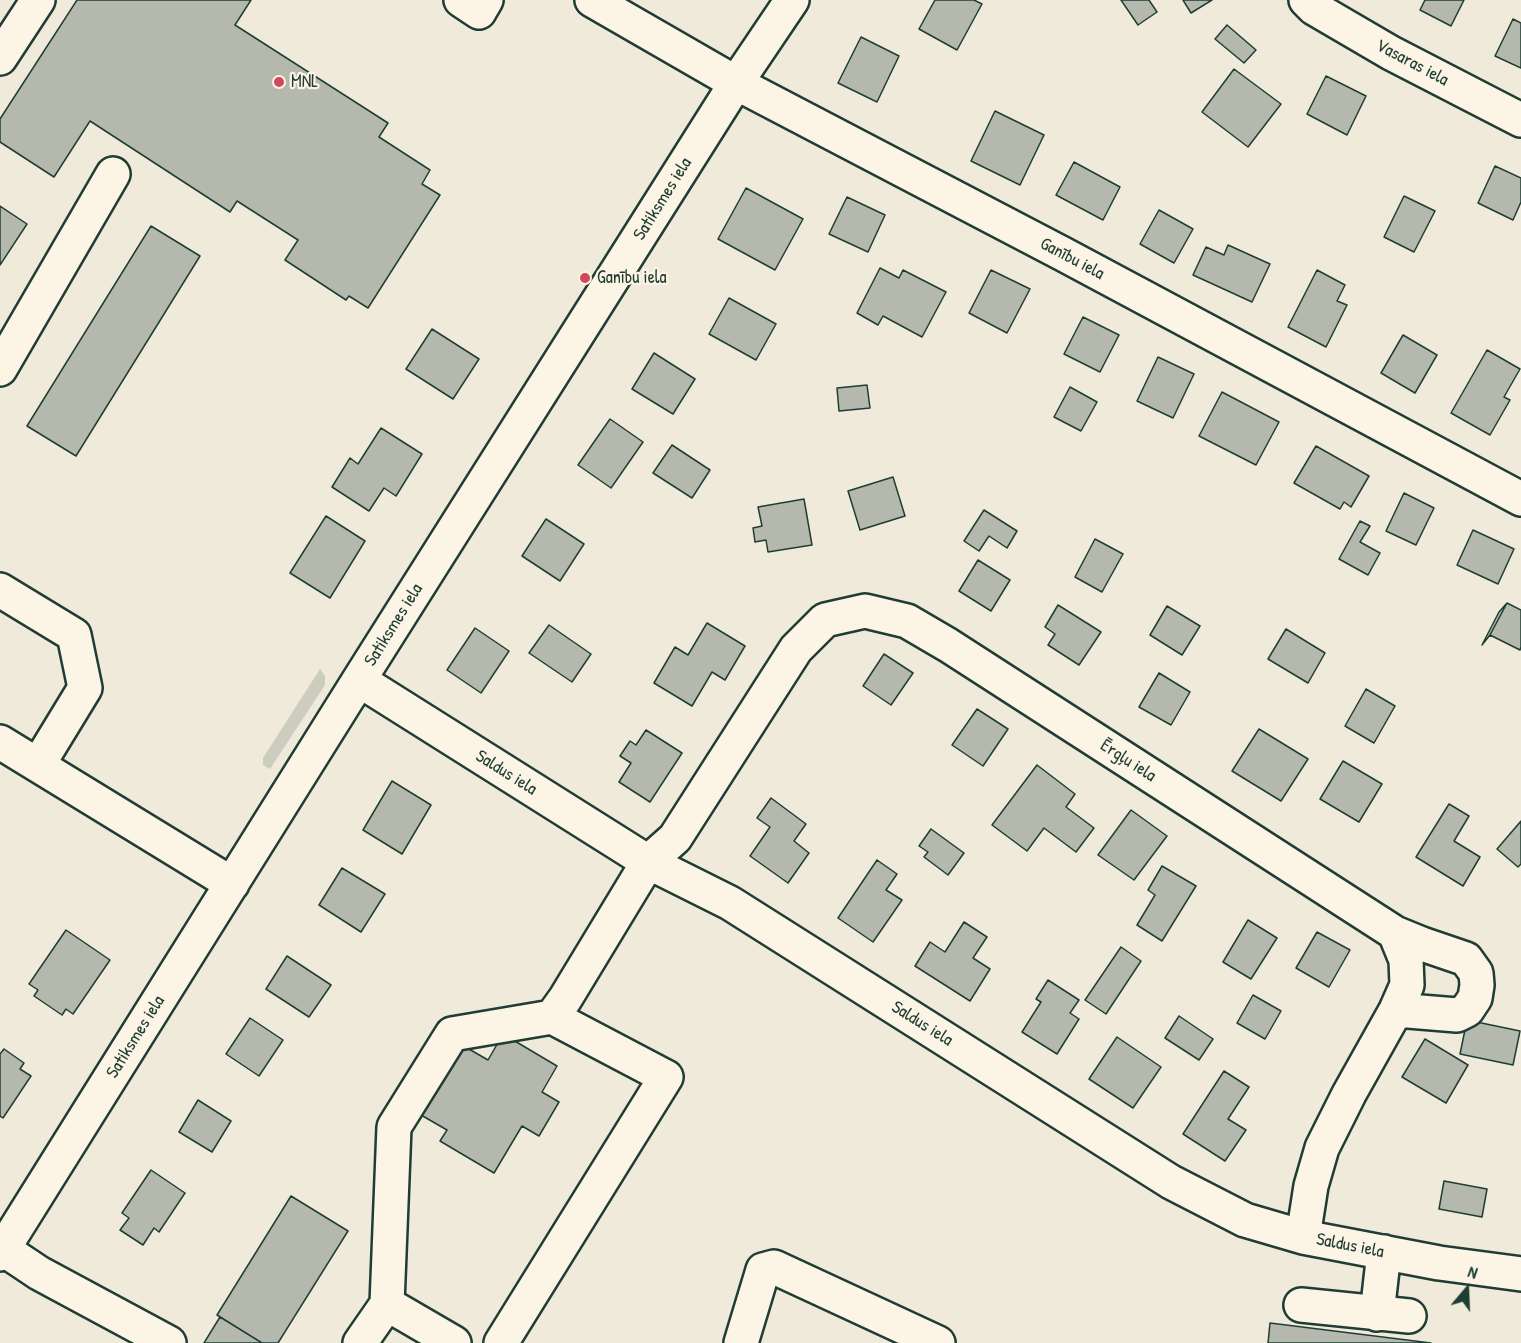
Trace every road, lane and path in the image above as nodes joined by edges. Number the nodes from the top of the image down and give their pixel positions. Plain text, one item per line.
1 (38, 0) edge
2 (461, 0) edge
3 (486, 0) edge
4 (592, 0) edge
5 (792, 0) edge
6 (1306, 0) edge
7 (0, 58) edge
8 (736, 83) junction
9 (1521, 120) edge
10 (113, 174) dead end
11 (0, 369) edge
12 (1521, 498) edge
13 (0, 590) edge
14 (359, 680) junction
15 (0, 742) edge
16 (38, 765) junction
17 (648, 862) junction
18 (232, 884) junction
19 (1395, 933) junction
20 (1396, 1010) junction
21 (552, 1017) junction
22 (1303, 1237) junction
23 (2, 1251) edge
24 (1384, 1252) junction
25 (1521, 1274) edge
26 (387, 1304) junction
27 (1301, 1305) dead end
28 (170, 1343) edge
29 (360, 1343) edge
30 (454, 1343) edge
31 (501, 1343) edge
32 (741, 1343) edge
33 (938, 1343) edge

1 - 7 street
2 - 3 street
4 - 8 street, Ganību iela
5 - 8 street, Satiksmes iela
6 - 9 street, Vasaras iela
8 - 12 street, Ganību iela
8 - 14 street, Satiksmes iela
10 - 11 street
13 - 16 street
14 - 17 street, Saldus iela
14 - 18 street, Satiksmes iela
15 - 16 street
16 - 18 street
17 - 19 street, Ērgļu iela
17 - 21 street, Ērgļu iela
17 - 22 street, Saldus iela
18 - 23 street, Satiksmes iela
19 - 20 street
19 - 20 street, Ērgļu iela
20 - 22 street
21 - 26 street
21 - 31 street
22 - 24 street, Saldus iela
23 - 28 street
24 - 25 street, Saldus iela
24 - 27 street
26 - 29 street
26 - 30 street
32 - 33 street

